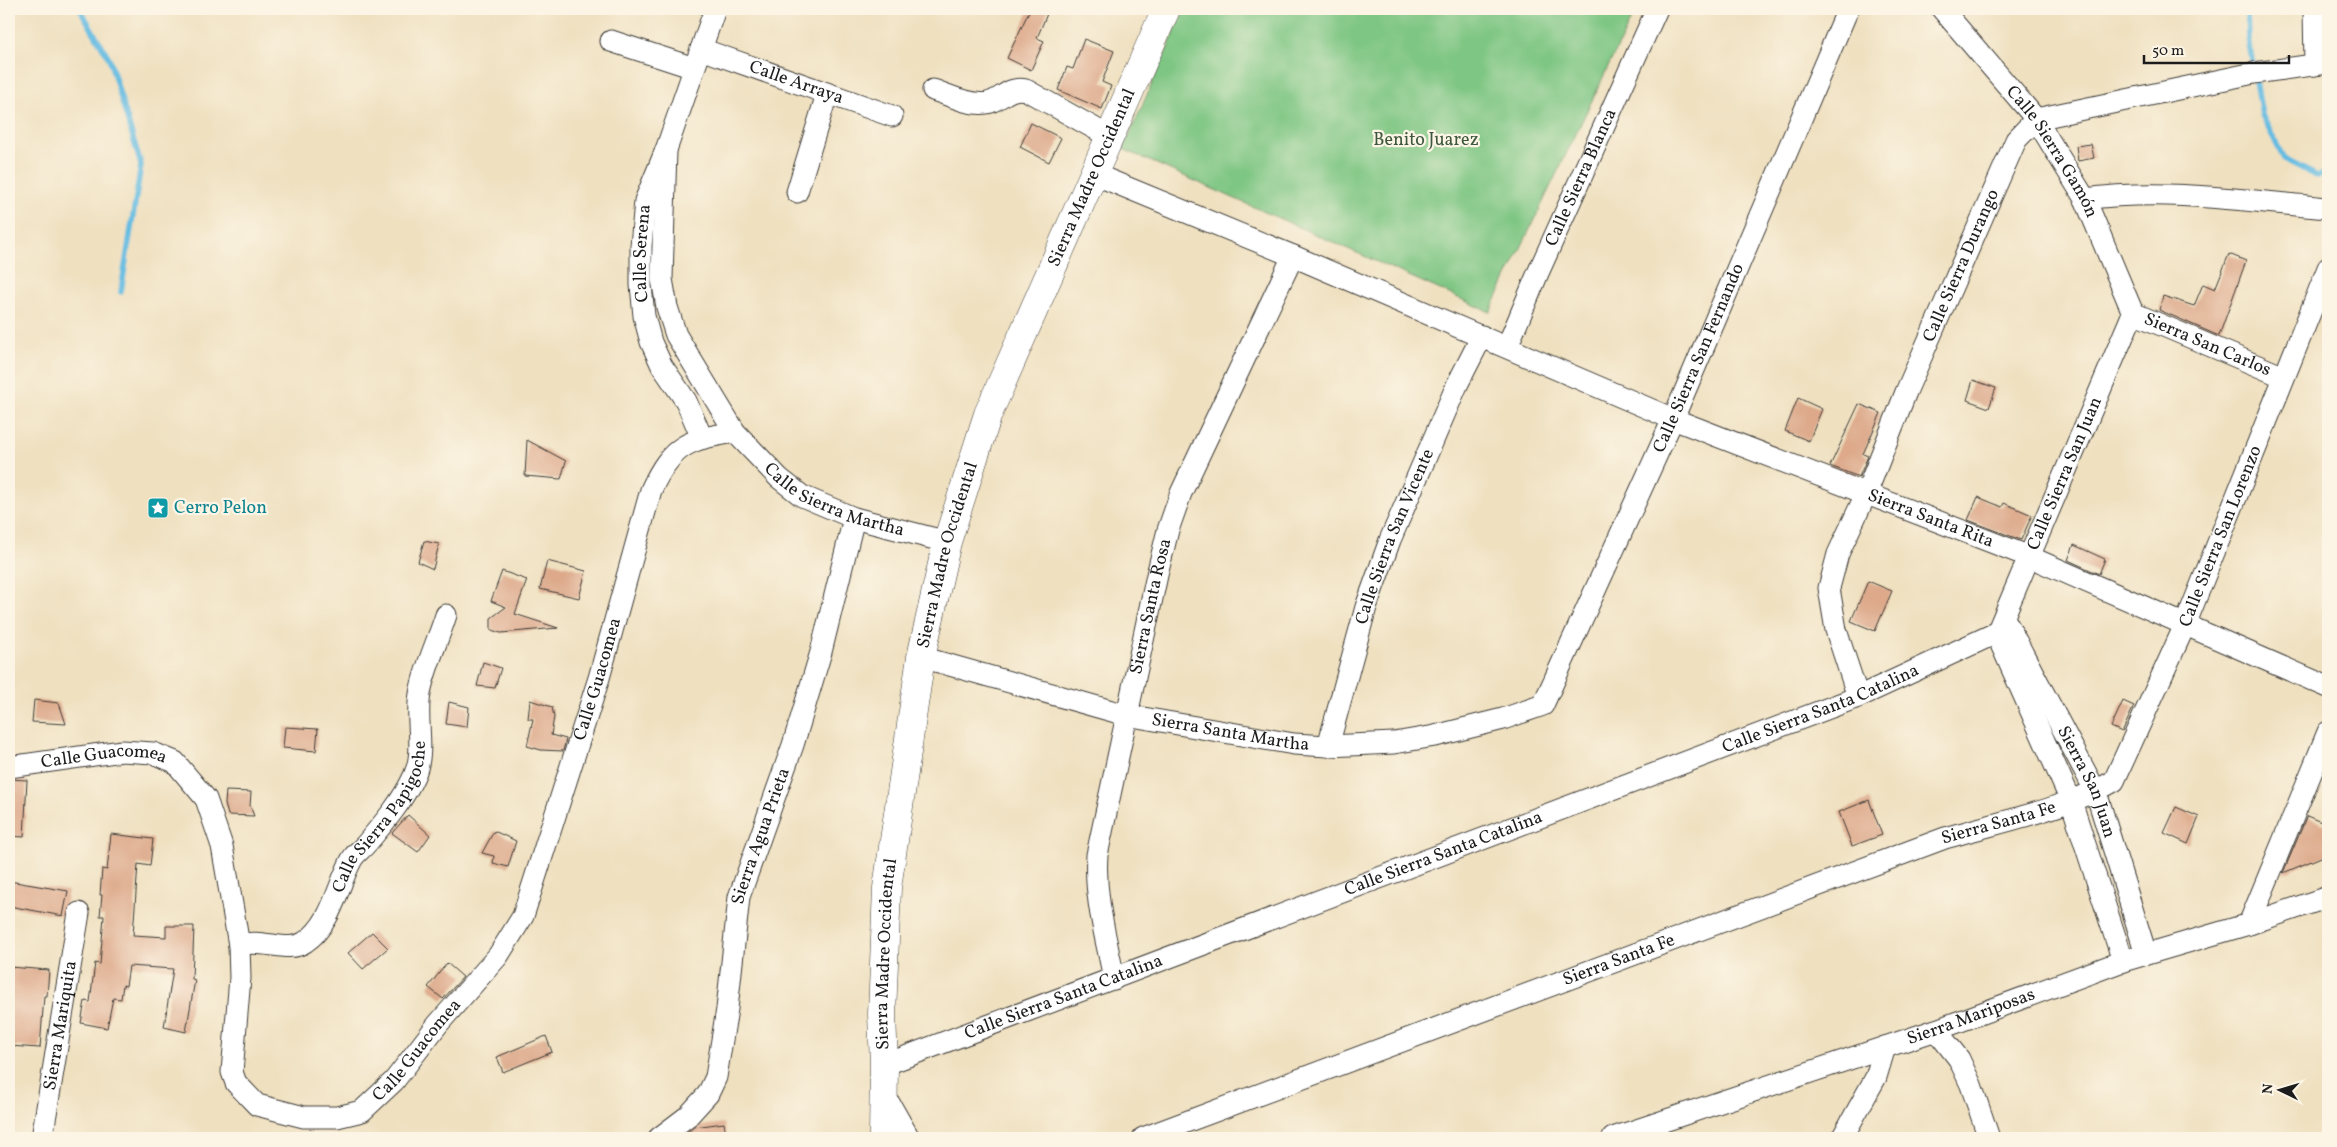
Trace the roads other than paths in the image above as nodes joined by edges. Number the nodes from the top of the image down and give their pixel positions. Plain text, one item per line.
1 (715, 9) edge
2 (1166, 9) edge
3 (1657, 9) edge
4 (1848, 9) edge
5 (1942, 9) edge
6 (2314, 9) edge
7 (611, 41) dead end
8 (698, 59) junction
9 (2322, 64) edge
10 (933, 90) dead end
11 (827, 94) junction
12 (892, 116) dead end
13 (2036, 119) junction
14 (1110, 137) junction
15 (666, 150) junction
16 (1094, 174) junction
17 (796, 192) dead end
18 (2085, 199) junction
19 (2328, 208) edge
20 (1293, 256) junction
21 (2328, 268) edge
22 (2132, 313) junction
23 (1482, 336) junction
24 (1507, 347) junction
25 (2284, 377) junction
26 (1673, 419) junction
27 (735, 432) junction
28 (702, 438) junction
29 (1866, 494) junction
30 (854, 518) junction
31 (947, 542) junction
32 (2030, 557) junction
33 (446, 615) dead end
34 (2000, 625) junction
35 (2185, 625) junction
36 (921, 657) junction
37 (2328, 687) edge
38 (1858, 697) junction
39 (1543, 705) joint
40 (1126, 715) junction
41 (2328, 732) edge
42 (1328, 746) junction
43 (9, 766) edge
44 (2096, 792) junction
45 (2071, 801) junction
46 (2328, 897) edge
47 (79, 913) dead end
48 (2249, 924) junction
49 (239, 945) junction
50 (2146, 954) junction
51 (2123, 961) junction
52 (1114, 979) junction
53 (1936, 1030) junction
54 (1885, 1047) junction
55 (884, 1065) junction
56 (884, 1094) junction
57 (42, 1138) edge
58 (659, 1138) edge
59 (883, 1138) edge
60 (909, 1138) edge
61 (1143, 1138) edge
62 (1613, 1138) edge
63 (1842, 1138) edge
64 (1989, 1138) edge

1 - 8 street, Calle Serena
2 - 14 street, Sierra Madre Occidental
3 - 24 street, Calle Sierra Blanca
4 - 26 street, Calle Sierra San Fernando
5 - 13 street, Calle Sierra Gamón
6 - 9 street
7 - 8 street, Calle Arraya
8 - 11 street, Calle Arraya
8 - 15 street, Calle Serena
9 - 13 street
10 - 14 street
11 - 12 street, Calle Arraya
11 - 17 street
13 - 18 street, Calle Sierra Gamón
13 - 29 street, Calle Sierra Durango
14 - 16 street, Sierra Madre Occidental
15 - 27 street, Calle Serena
15 - 28 street, Calle Serena
16 - 20 street, Sierra Santa Rita
16 - 31 street, Sierra Madre Occidental
18 - 19 street
18 - 22 street, Calle Sierra Gamón
20 - 23 street, Sierra Santa Rita
20 - 40 street, Sierra Santa Rosa
21 - 25 street, Calle Sierra San Lorenzo
22 - 25 street, Sierra San Carlos
22 - 32 street, Calle Sierra San Juan
23 - 24 street, Sierra Santa Rita
23 - 42 street, Calle Sierra San Vicente
24 - 26 street, Sierra Santa Rita
25 - 35 street, Calle Sierra San Lorenzo
26 - 29 street, Sierra Santa Rita
26 - 39 street, Calle Sierra San Fernando
27 - 28 street, Calle Guacomea
27 - 30 street, Calle Sierra Martha
28 - 49 street, Calle Guacomea
29 - 32 street, Sierra Santa Rita
29 - 38 street, Calle Sierra Durango
30 - 31 street, Calle Sierra Martha
30 - 58 street, Sierra Agua Prieta
31 - 36 street, Sierra Madre Occidental
32 - 34 street, Calle Sierra San Juan
32 - 35 street, Sierra Santa Rita
33 - 49 street, Calle Sierra Papigoche
34 - 38 street, Calle Sierra Santa Catalina
34 - 44 street, Sierra San Juan
34 - 45 street, Sierra San Juan
35 - 37 street, Sierra Santa Rita
35 - 44 street, Calle Sierra San Lorenzo
36 - 40 street, Sierra Santa Martha
36 - 55 street, Sierra Madre Occidental
38 - 52 street, Calle Sierra Santa Catalina
39 - 42 street, Sierra Santa Martha
40 - 42 street, Sierra Santa Martha
40 - 52 street, Sierra Santa Rosa
41 - 48 street
43 - 49 street, Calle Guacomea
44 - 45 street, Sierra Santa Fe
44 - 50 street, Sierra San Juan
45 - 51 street, Sierra San Juan
45 - 61 street, Sierra Santa Fe
46 - 48 street, Sierra Mariposas
47 - 57 street, Sierra Mariquita
48 - 50 street, Sierra Mariposas
50 - 51 street, Sierra Mariposas
51 - 53 street, Sierra Mariposas
52 - 55 street, Calle Sierra Santa Catalina
53 - 54 street, Sierra Mariposas
53 - 64 street
54 - 62 street, Sierra Mariposas
54 - 63 street
55 - 56 street, Sierra Madre Occidental
56 - 59 street, Sierra Madre Occidental
56 - 60 street

